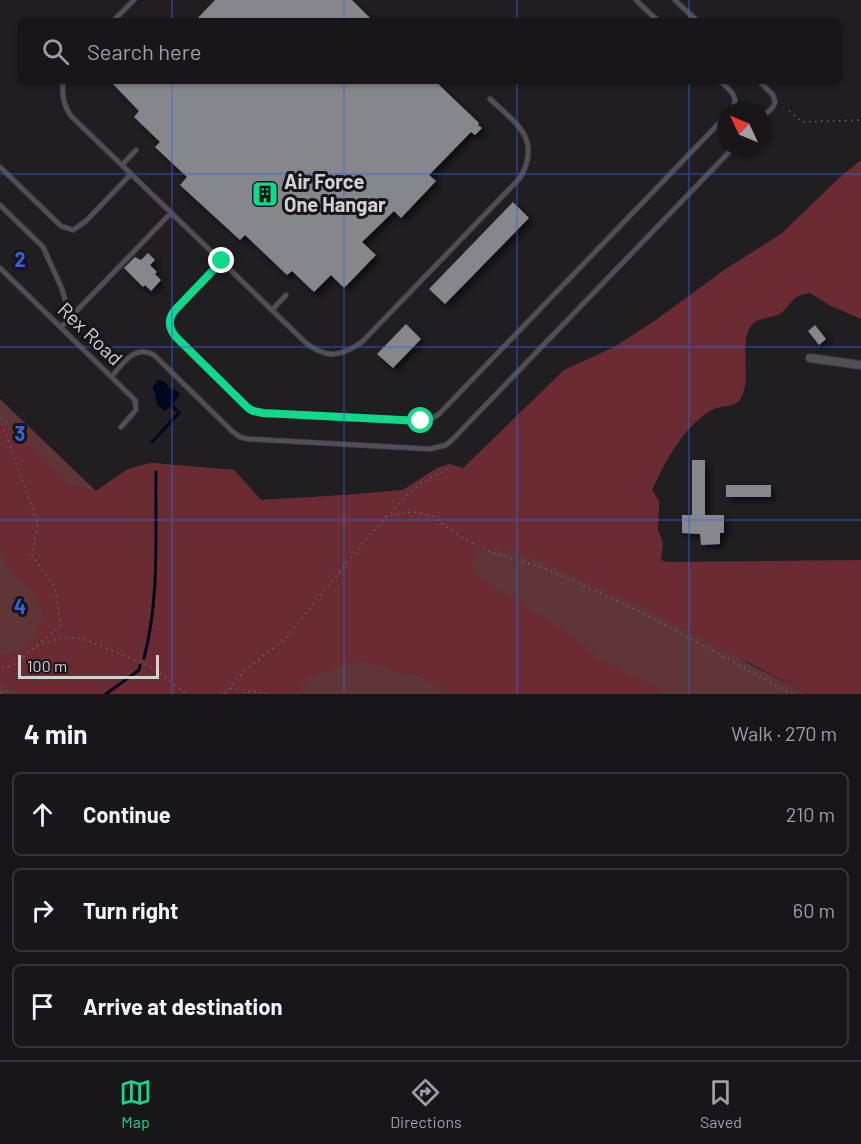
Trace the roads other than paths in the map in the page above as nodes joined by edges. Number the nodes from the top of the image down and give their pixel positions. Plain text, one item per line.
1 (134, 0) edge
2 (636, 0) edge
3 (675, 0) edge
4 (116, 18) edge
5 (655, 18) edge
6 (694, 18) edge
7 (63, 84) edge
8 (723, 84) edge
9 (762, 84) edge
10 (490, 99) dead end
11 (736, 102) edge
12 (771, 109) edge
13 (717, 125) edge
14 (136, 150) dead end
15 (725, 156) edge
16 (122, 165) junction
17 (0, 167) edge
18 (131, 174) junction
19 (0, 205) edge
20 (170, 214) junction
21 (221, 260) junction
22 (0, 268) edge
23 (286, 295) dead end
24 (272, 309) junction
25 (70, 318) junction
26 (62, 327) junction
27 (810, 358) dead end
28 (861, 365) edge
29 (112, 376) junction
30 (121, 427) dead end

1 - 4 lane
2 - 5 lane
3 - 6 lane
7 - 16 lane
8 - 11 lane
9 - 12 lane
10 - 24 lane
13 - 21 lane
14 - 16 lane
15 - 29 lane
16 - 18 lane
17 - 18 lane
18 - 20 lane
19 - 25 lane
20 - 21 lane
20 - 25 lane
21 - 24 lane
22 - 26 lane, Rex Road
23 - 24 lane
25 - 26 lane
26 - 29 lane, Rex Road
27 - 28 street
29 - 30 lane, Rex Road

